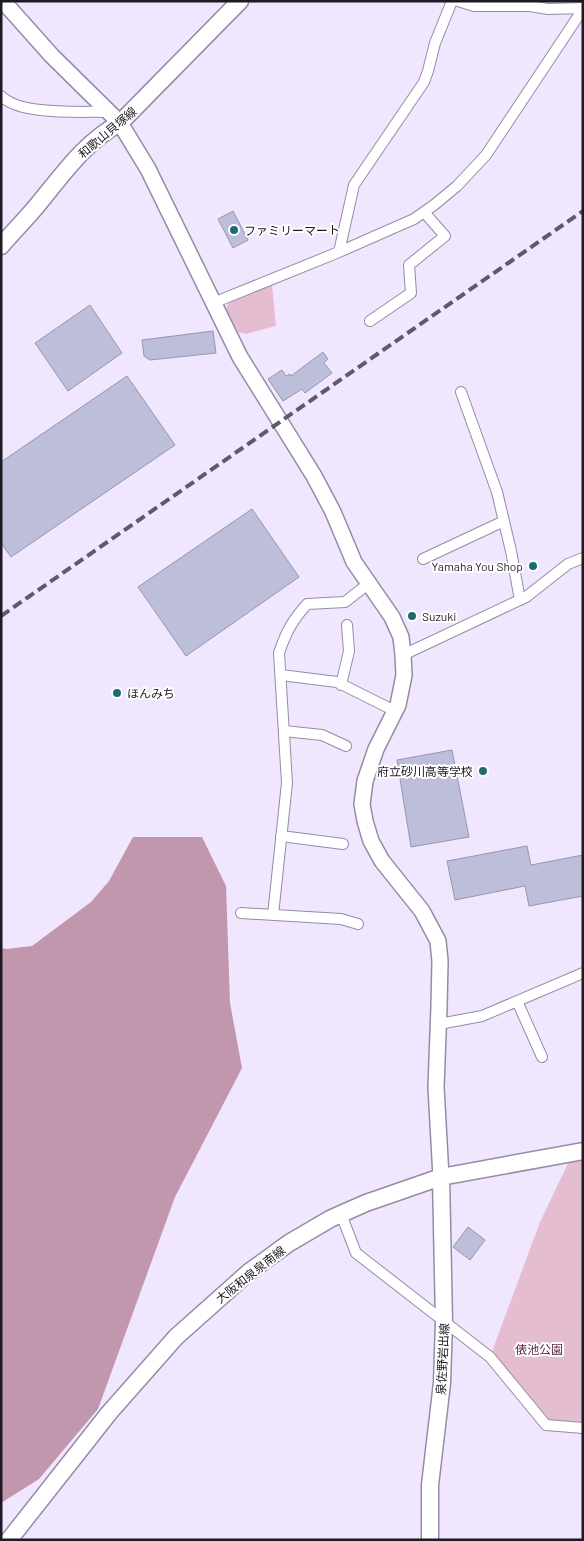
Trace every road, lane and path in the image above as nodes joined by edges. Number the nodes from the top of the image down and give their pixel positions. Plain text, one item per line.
1 (2, 1) edge
2 (240, 1) edge
3 (452, 1) edge
4 (458, 1) edge
5 (583, 8) edge
6 (1, 96) edge
7 (114, 118) junction
8 (424, 212) junction
9 (1, 246) edge
10 (339, 252) junction
11 (213, 303) junction
12 (370, 321) dead end
13 (461, 392) dead end
14 (504, 520) junction
15 (583, 558) edge
16 (423, 559) dead end
17 (368, 584) junction
18 (520, 600) junction
19 (347, 625) dead end
20 (403, 655) junction
21 (281, 675) junction
22 (341, 685) junction
23 (395, 710) junction
24 (284, 731) junction
25 (346, 746) dead end
26 (281, 836) junction
27 (343, 844) dead end
28 (241, 913) dead end
29 (273, 914) junction
30 (358, 924) dead end
31 (583, 973) edge
32 (517, 1001) junction
33 (439, 1024) junction
34 (542, 1057) dead end
35 (583, 1151) edge
36 (441, 1177) junction
37 (341, 1214) junction
38 (444, 1322) junction
39 (583, 1428) edge
40 (9, 1540) edge
41 (430, 1540) edge

1 - 7 street
2 - 7 main road, 和歌山貝塚線
3 - 10 street
4 - 5 street
5 - 8 street
6 - 7 street
7 - 9 main road, 和歌山貝塚線
7 - 11 street
8 - 10 street
8 - 12 street
10 - 11 street
11 - 17 street
13 - 14 street
14 - 16 street
14 - 18 street
15 - 18 street
17 - 20 street
17 - 21 street
18 - 20 street
19 - 22 street
20 - 23 street
21 - 22 street
21 - 24 street
22 - 23 street
23 - 33 street
24 - 25 street
24 - 26 street
26 - 27 street
26 - 29 street
28 - 29 street
29 - 30 street
31 - 32 street
32 - 33 street
32 - 34 street
33 - 36 street
35 - 36 main road, 大阪和泉泉南線
36 - 37 main road, 大阪和泉泉南線
36 - 38 main road, 泉佐野岩出線
37 - 38 street
37 - 40 main road, 大阪和泉泉南線
38 - 39 street
38 - 41 main road, 泉佐野岩出線

